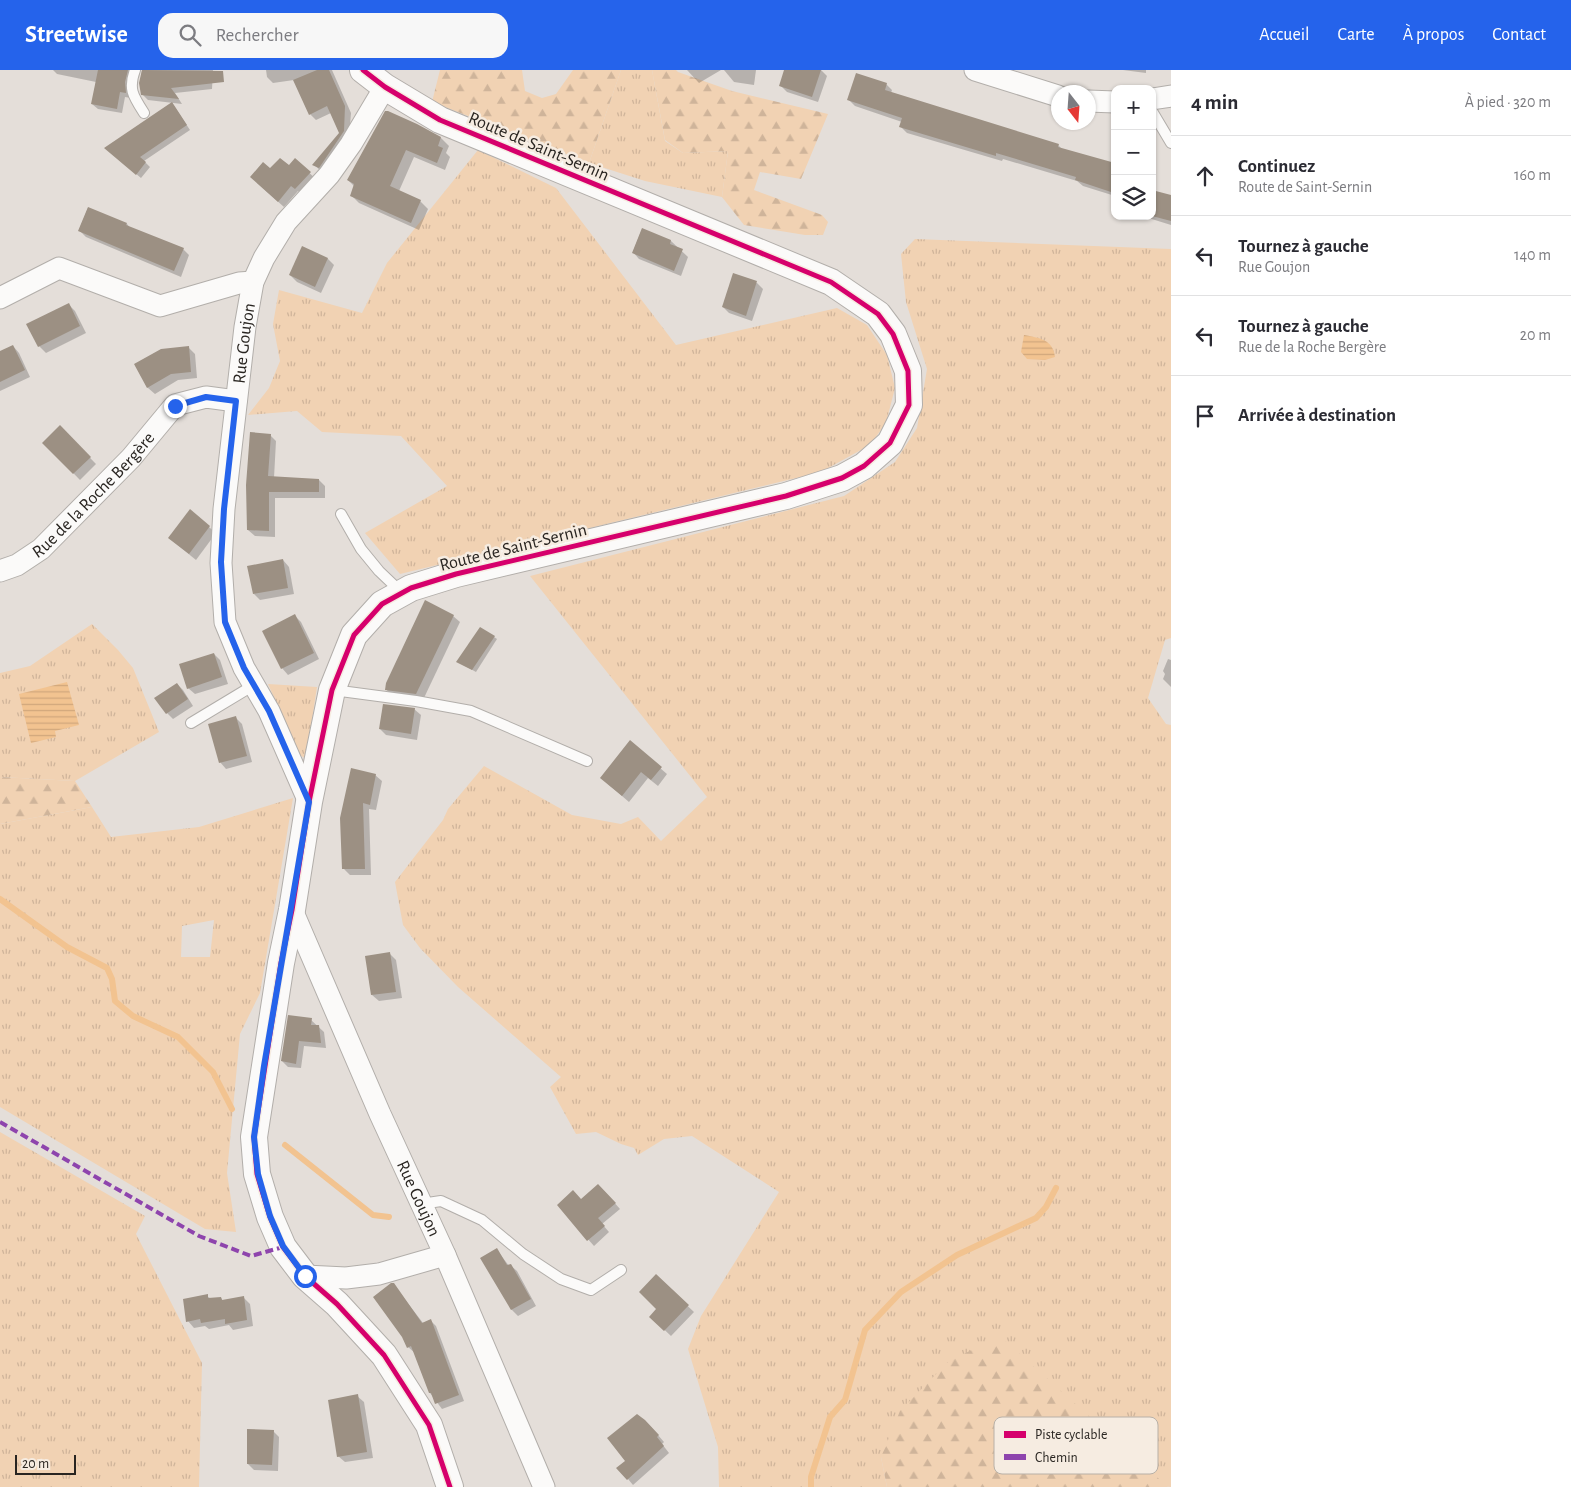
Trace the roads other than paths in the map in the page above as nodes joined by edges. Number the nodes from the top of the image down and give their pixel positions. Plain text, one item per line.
1 (135, 70) edge
2 (363, 70) edge
3 (975, 70) edge
4 (384, 87) junction
5 (1051, 94) edge
6 (1171, 96) edge
7 (1156, 98) edge
8 (1096, 101) edge
9 (1111, 102) edge
10 (144, 113) dead end
11 (1156, 118) edge
12 (1171, 143) edge
13 (253, 282) junction
14 (0, 298) edge
15 (236, 401) junction
16 (341, 514) dead end
17 (0, 571) edge
18 (401, 593) junction
19 (254, 685) junction
20 (332, 690) junction
21 (191, 722) dead end
22 (587, 761) dead end
23 (309, 802) junction
24 (292, 910) junction
25 (421, 1204) junction
26 (446, 1255) junction
27 (621, 1270) dead end
28 (305, 1276) junction
29 (450, 1487) edge
30 (544, 1487) edge

1 - 10 lane
2 - 4 street, Route de Saint-Sernin
3 - 5 street
4 - 13 street, Rue Goujon
4 - 18 street, Route de Saint-Sernin
6 - 7 street
8 - 9 street
11 - 12 lane
13 - 14 street
13 - 15 street, Rue Goujon
15 - 17 street, Rue de la Roche Bergère
15 - 19 street, Rue Goujon
16 - 18 lane
18 - 20 street, Route de Saint-Sernin
19 - 21 lane
19 - 23 street, Rue Goujon
20 - 22 lane
20 - 23 street, Route de Saint-Sernin
23 - 24 street, Route de Saint-Sernin
24 - 25 street, Rue Goujon
24 - 28 street, Route de Saint-Sernin
25 - 26 street, Rue Goujon
25 - 27 lane
26 - 28 street
26 - 30 street, Rue Goujon
28 - 29 street, Route de Saint-Sernin

